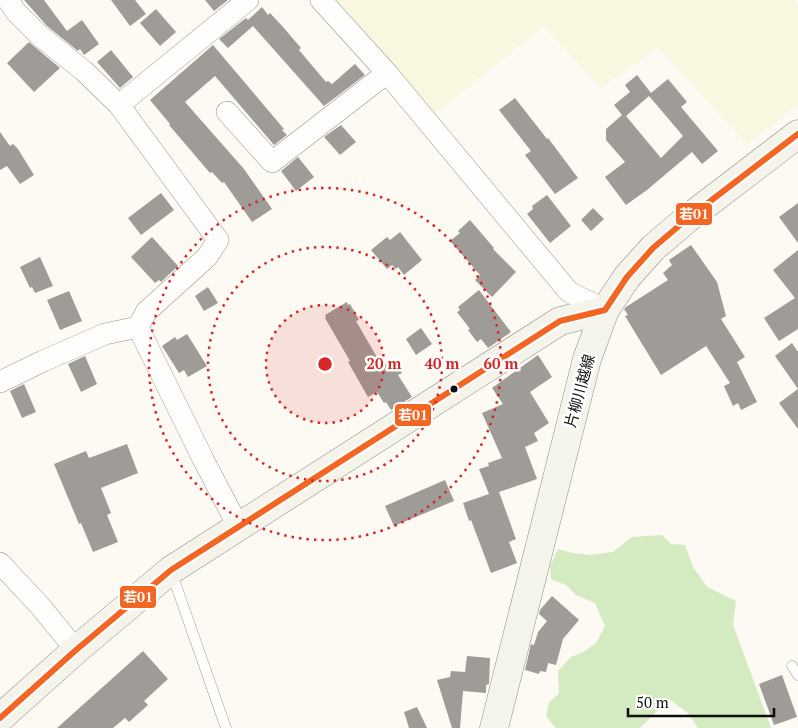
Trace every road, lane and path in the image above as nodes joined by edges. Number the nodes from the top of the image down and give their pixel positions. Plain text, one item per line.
1 (8, 0) edge
2 (248, 0) edge
3 (321, 0) edge
4 (387, 73) junction
5 (119, 105) junction
6 (227, 112) dead end
7 (798, 134) edge
8 (605, 310) junction
9 (138, 327) junction
10 (0, 382) edge
11 (238, 526) junction
12 (0, 563) edge
13 (171, 570) junction
14 (76, 650) junction
15 (0, 718) edge
16 (226, 728) edge
17 (494, 728) edge

1 - 5 street
2 - 5 street
3 - 4 street
4 - 6 street
4 - 8 street
5 - 9 street
7 - 8 street, 片柳川越線
8 - 11 street
8 - 17 street, 片柳川越線
9 - 10 street
9 - 11 street
11 - 13 street
12 - 14 street
13 - 14 street
13 - 16 lane
14 - 15 street

